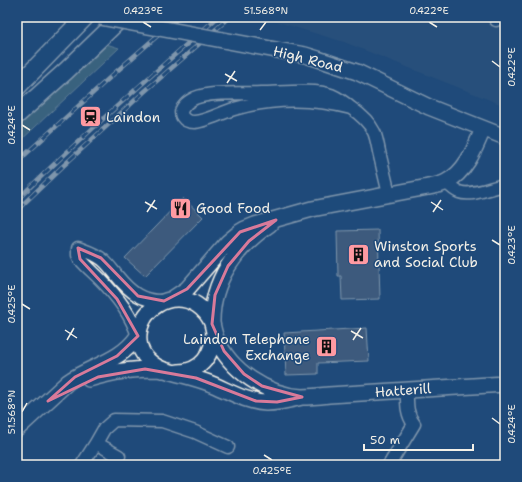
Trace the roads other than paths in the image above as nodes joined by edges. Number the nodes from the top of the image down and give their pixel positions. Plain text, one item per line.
1 (85, 17) edge
2 (100, 17) edge
3 (122, 17) edge
4 (17, 87) edge
5 (351, 108) junction
6 (17, 115) edge
7 (483, 129) junction
8 (505, 137) edge
9 (446, 182) junction
10 (505, 185) edge
11 (389, 194) junction
12 (276, 220) junction
13 (168, 300) junction
14 (213, 328) junction
15 (138, 336) junction
16 (167, 371) junction
17 (505, 384) edge
18 (407, 390) junction
19 (302, 396) junction
20 (48, 401) junction
21 (17, 429) edge
22 (96, 443) junction
23 (228, 447) dead end
24 (119, 456) dead end
25 (82, 465) edge
26 (389, 465) edge

1 - 4 main road
2 - 7 street, High Road, bridge
3 - 6 main road
5 - 5 street
5 - 11 street
7 - 8 street, High Road
7 - 9 street
9 - 10 street
9 - 11 street
11 - 12 street
12 - 13 street
12 - 14 street
13 - 14 street, Hatterill
13 - 15 street, Hatterill
13 - 15 street
14 - 16 street, Hatterill
14 - 19 street, Hatterill
15 - 16 street, Hatterill
15 - 20 street, Hatterill
16 - 19 street, Hatterill
16 - 20 street, Hatterill
17 - 18 street, Hatterill
18 - 19 street, Hatterill
18 - 26 street
20 - 21 street, Hatterill
22 - 23 street
22 - 24 street
22 - 25 street

